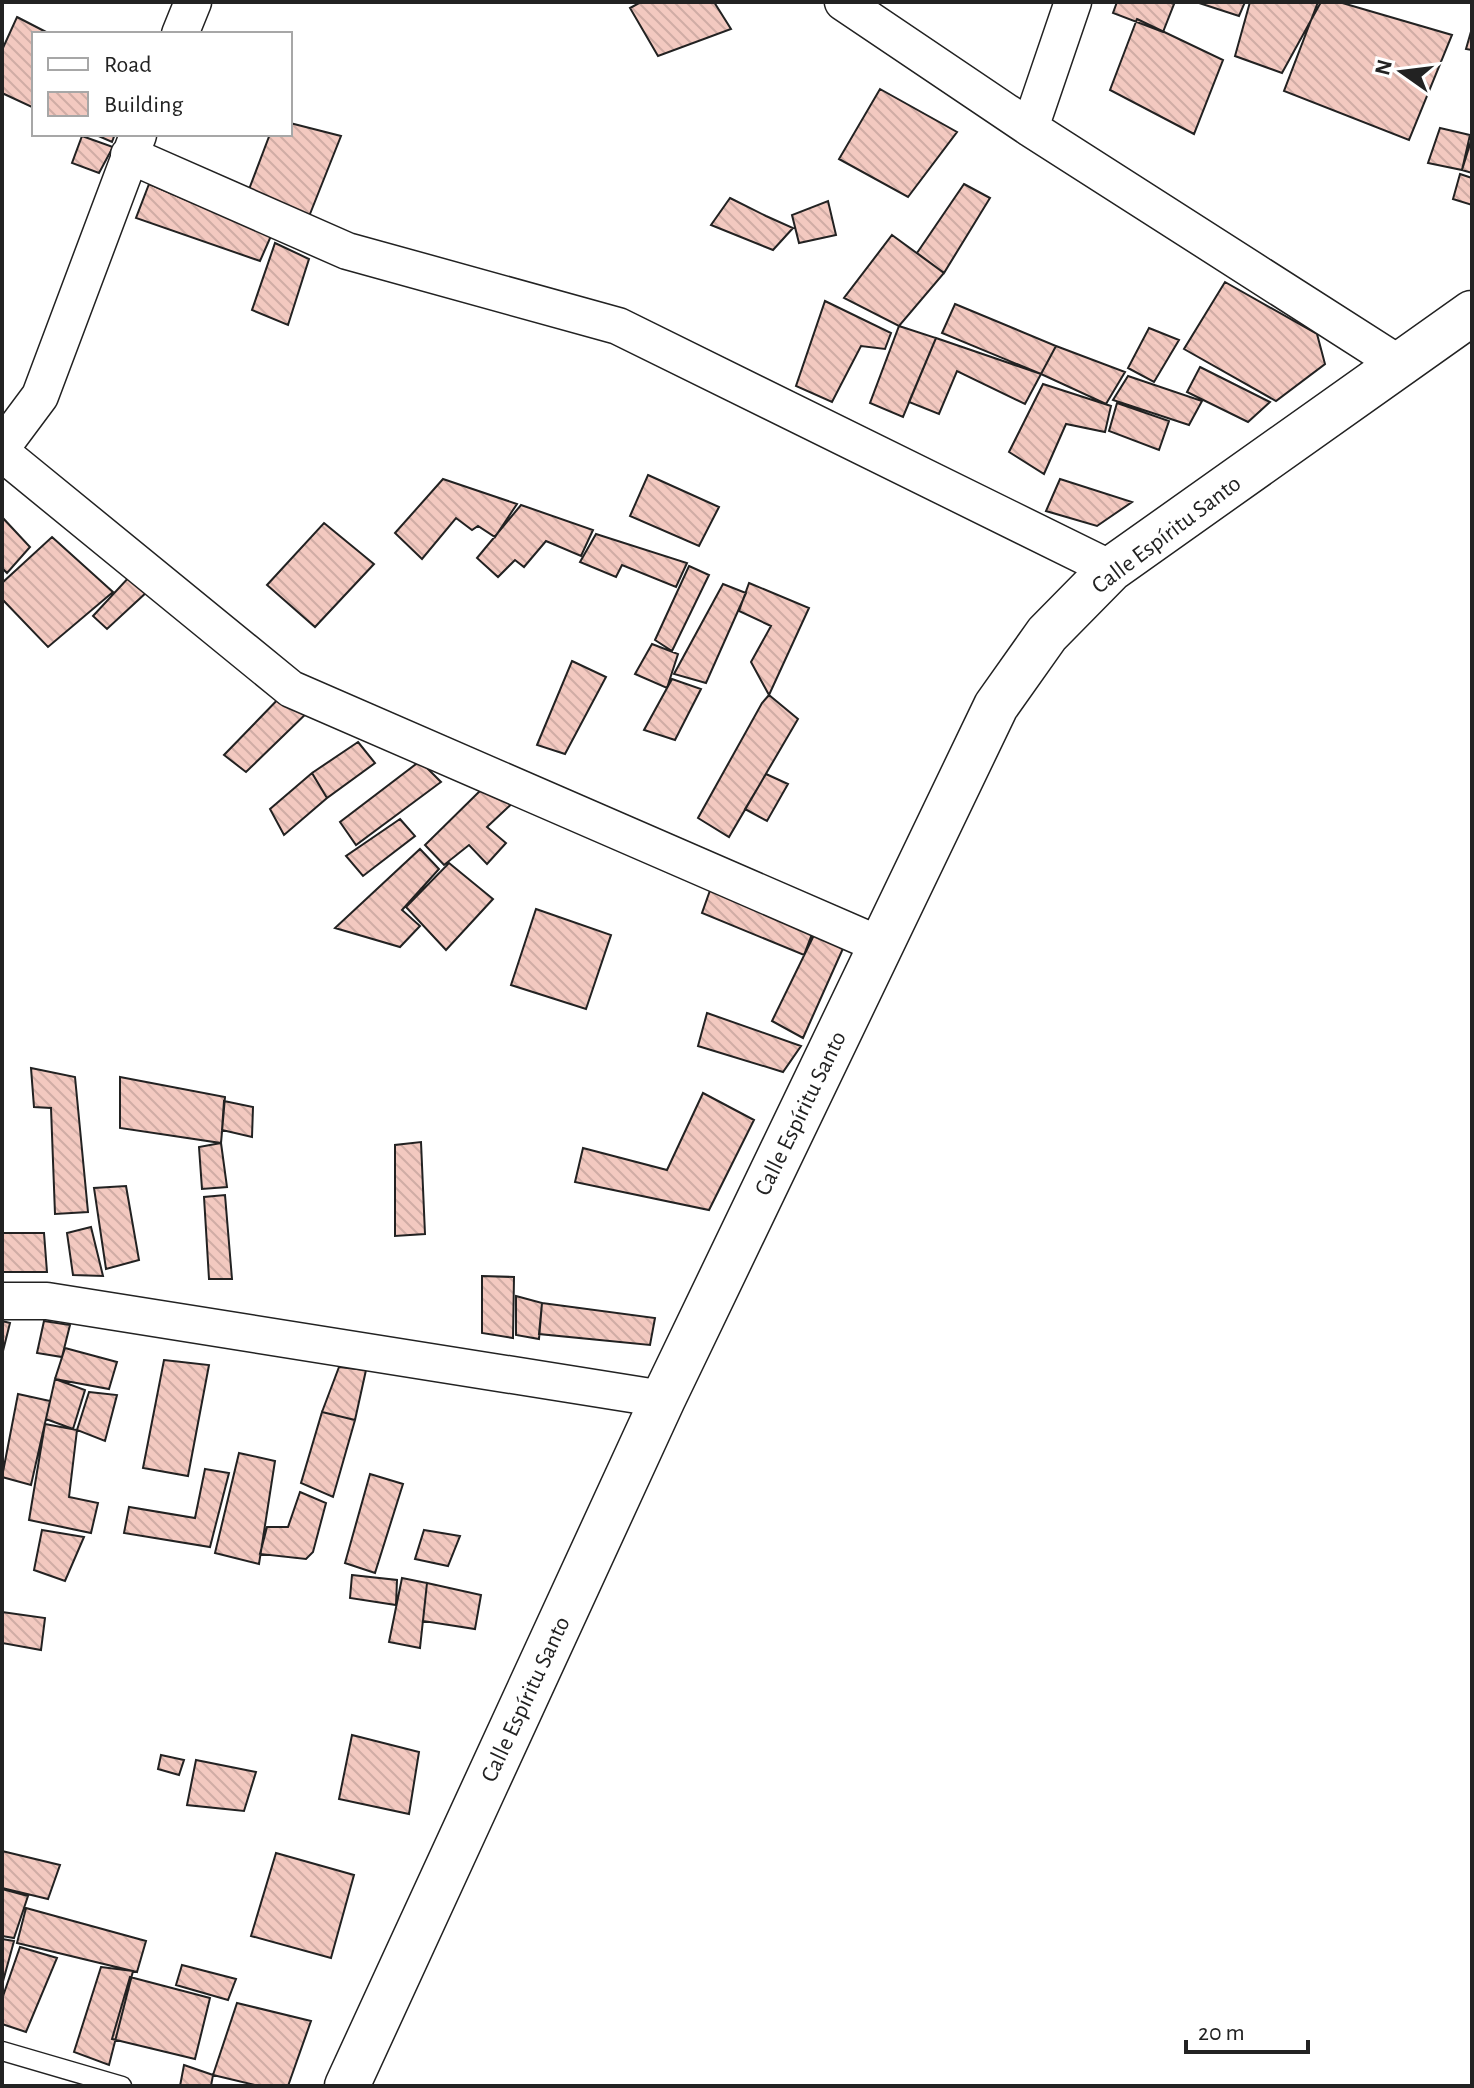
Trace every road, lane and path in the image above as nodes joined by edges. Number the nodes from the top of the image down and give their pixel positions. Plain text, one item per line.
1 (193, 2) edge
2 (843, 2) edge
3 (1073, 2) edge
4 (181, 32) edge
5 (1030, 128) junction
6 (134, 145) edge
7 (1472, 313) edge
8 (1399, 364) junction
9 (2, 447) edge
10 (2, 453) edge
11 (1111, 569) junction
12 (880, 945) junction
13 (2, 1301) edge
14 (663, 1399) junction
15 (2, 2051) edge
16 (122, 2086) edge
17 (347, 2086) edge

1 - 4 street
2 - 5 street
3 - 5 street
5 - 8 street
6 - 9 street
6 - 11 street
7 - 8 main road, Calle Espíritu Santo
8 - 11 main road, Calle Espíritu Santo
10 - 12 street
11 - 12 main road, Calle Espíritu Santo
12 - 14 main road, Calle Espíritu Santo
13 - 14 street
14 - 17 main road, Calle Espíritu Santo
15 - 16 lane

